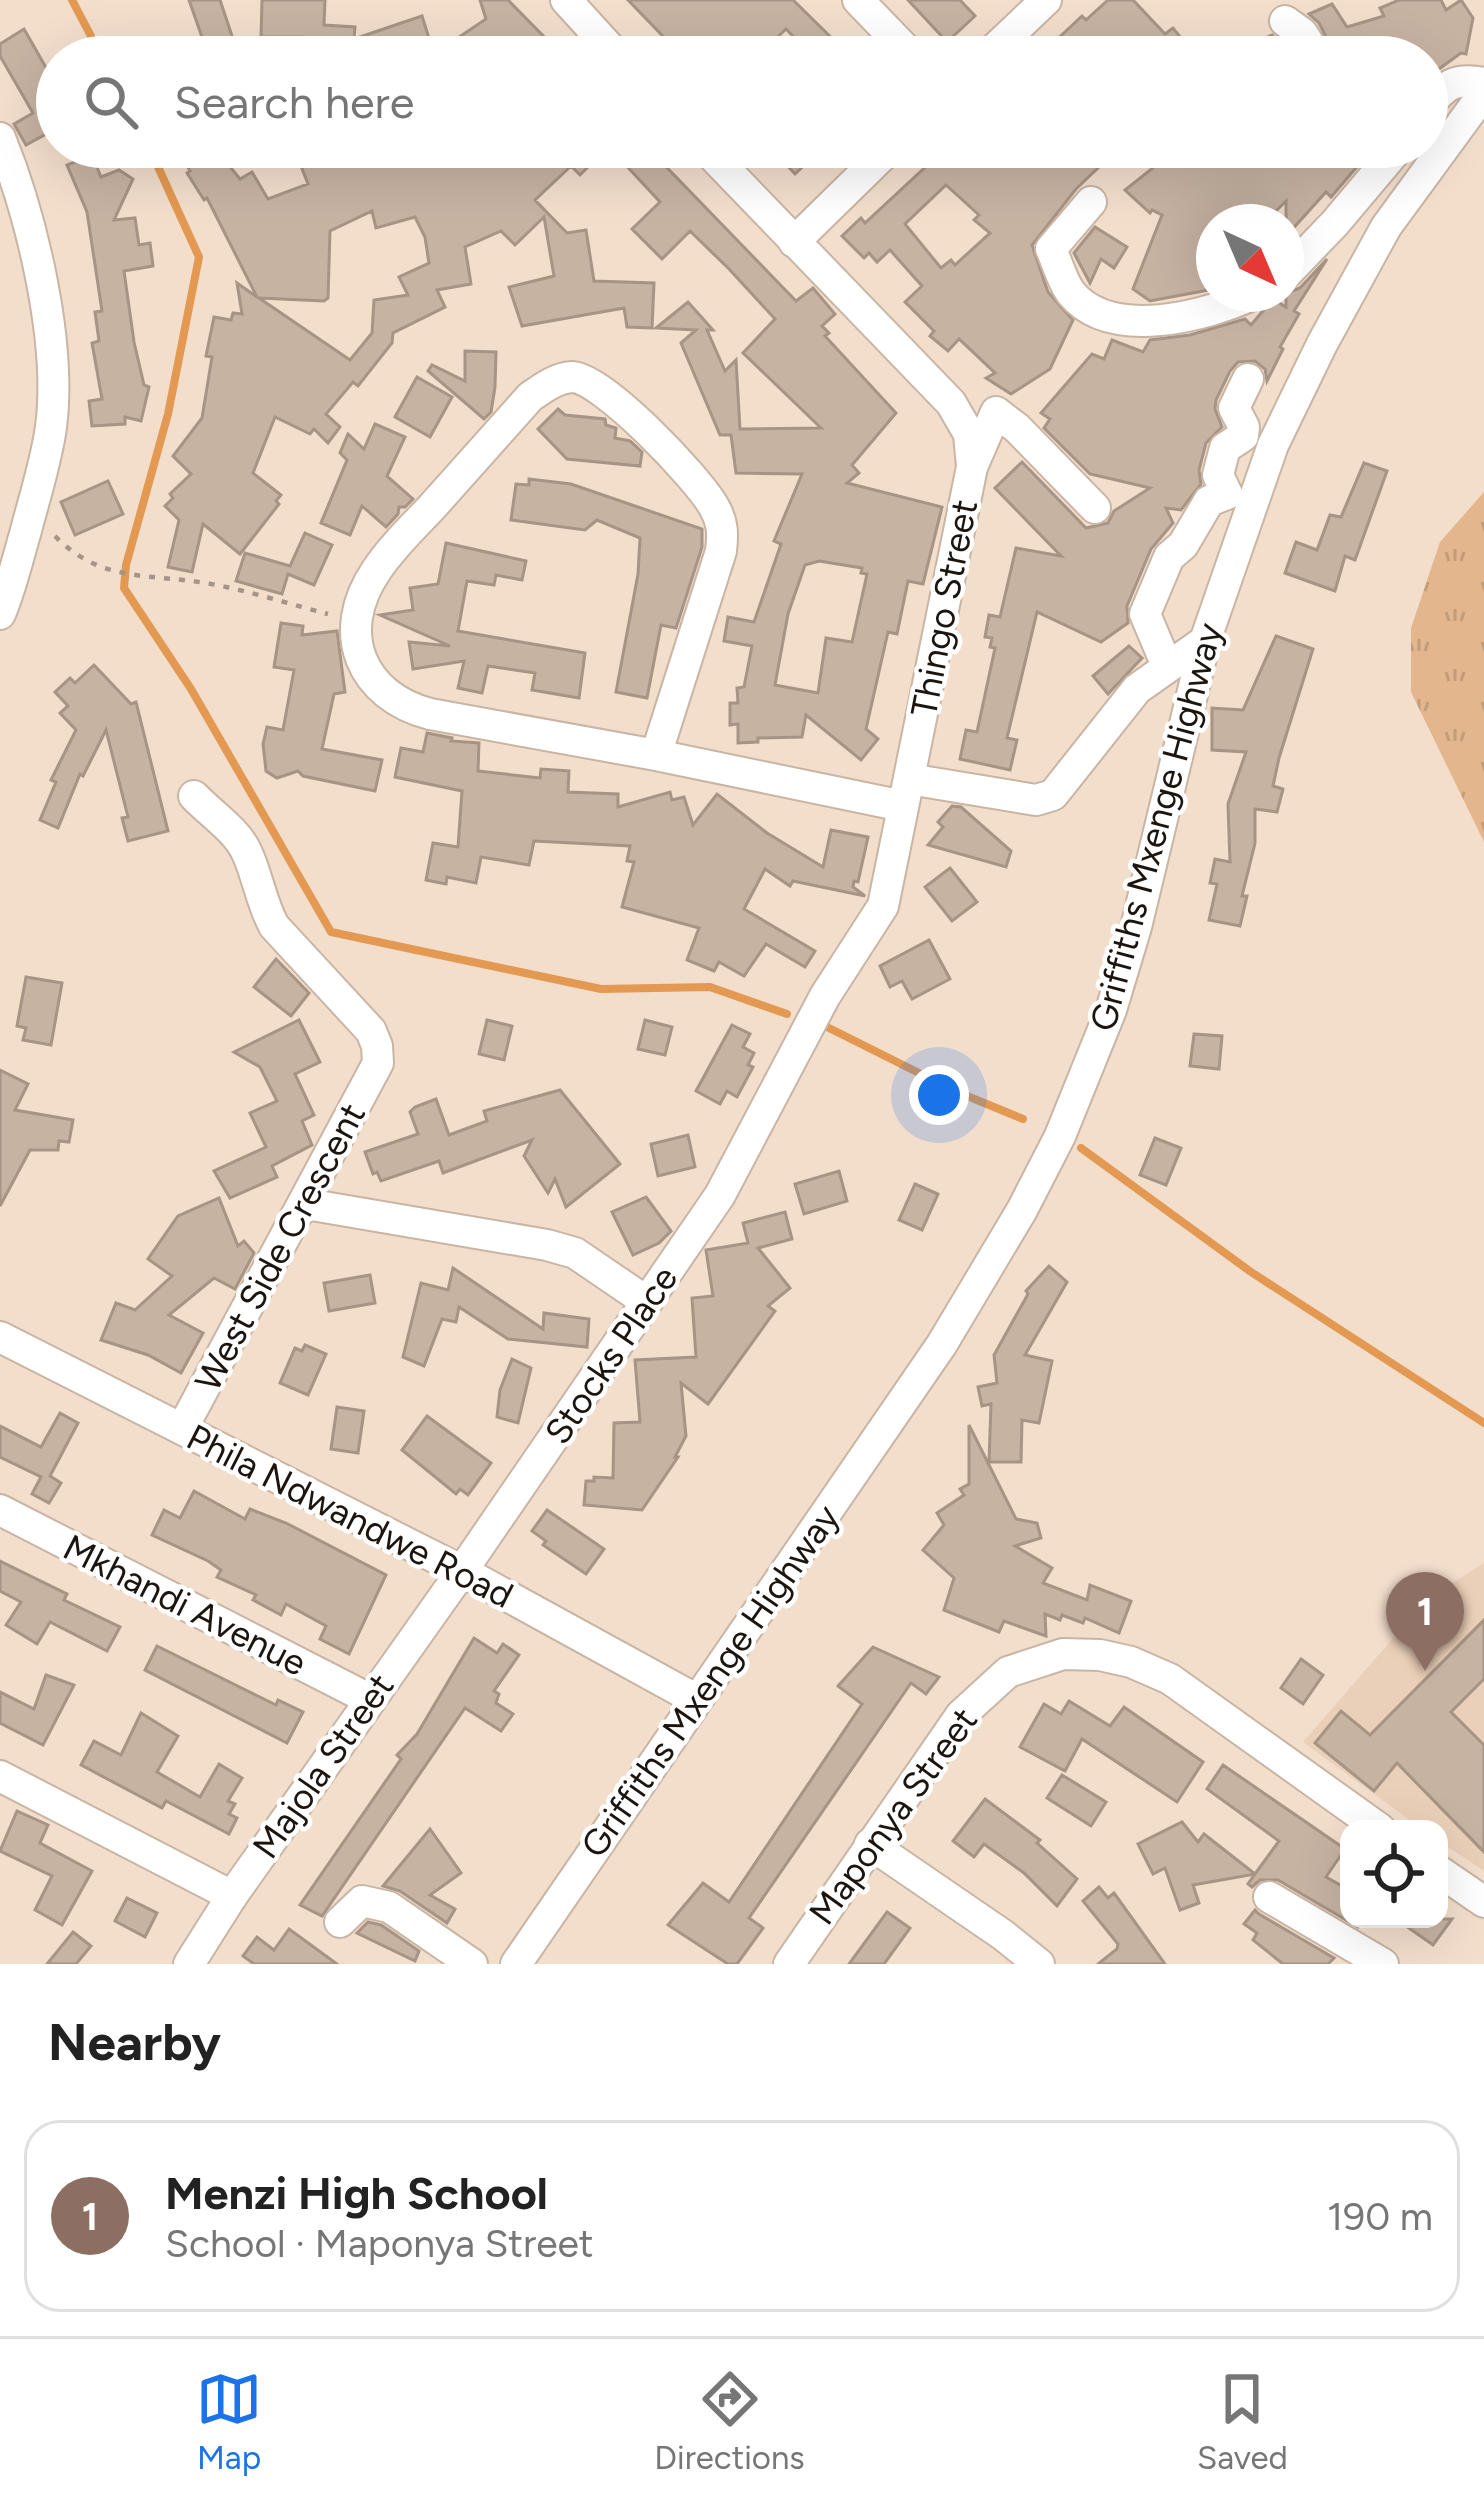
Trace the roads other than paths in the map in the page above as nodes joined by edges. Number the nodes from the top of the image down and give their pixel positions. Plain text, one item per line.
1 (566, 0) edge
2 (858, 0) edge
3 (1046, 0) edge
4 (1285, 21) dead end
5 (599, 36) edge
6 (893, 36) edge
7 (1008, 36) edge
8 (1304, 36) edge
9 (1484, 83) edge
10 (1448, 86) edge
11 (1484, 93) edge
12 (1484, 124) edge
13 (1453, 134) junction
14 (0, 138) edge
15 (1448, 141) edge
16 (724, 168) edge
17 (870, 168) edge
18 (1381, 168) edge
19 (1429, 168) edge
20 (1091, 202) dead end
21 (794, 242) junction
22 (1304, 255) edge
23 (1209, 312) edge
24 (1248, 379) dead end
25 (973, 467) junction
26 (1095, 508) dead end
27 (0, 614) edge
28 (1204, 641) junction
29 (1167, 666) junction
30 (656, 754) junction
31 (906, 793) junction
32 (194, 796) dead end
33 (752, 1134) joint
34 (306, 1204) junction
35 (647, 1302) junction
36 (0, 1337) edge
37 (182, 1430) junction
38 (0, 1510) edge
39 (462, 1571) junction
40 (369, 1699) junction
41 (697, 1700) junction
42 (0, 1776) edge
43 (1368, 1820) edge
44 (870, 1844) junction
45 (1448, 1876) edge
46 (232, 1896) junction
47 (1269, 1897) dead end
48 (1484, 1902) edge
49 (340, 1922) dead end
50 (189, 1964) edge
51 (472, 1964) edge
52 (516, 1964) edge
53 (788, 1964) edge
54 (1039, 1964) edge
55 (1384, 1964) edge

1 - 5 street
2 - 6 street
3 - 7 street
4 - 8 street
9 - 10 street
11 - 13 street, Griffiths Mxenge Highway
12 - 13 street
13 - 15 street, Griffiths Mxenge Highway
14 - 27 street
16 - 21 street, Thingo Street
17 - 21 street
18 - 22 street
19 - 28 street, Griffiths Mxenge Highway
20 - 23 street
21 - 25 street, Thingo Street
24 - 29 street
25 - 26 street
25 - 31 street, Thingo Street
28 - 29 street
28 - 41 street, Griffiths Mxenge Highway
29 - 31 street
30 - 30 street
30 - 31 street
31 - 33 street, Thingo Street
32 - 34 street, West Side Crescent
33 - 35 street, Stocks Place
34 - 35 street
34 - 37 street, West Side Crescent
35 - 39 street, Stocks Place
36 - 37 street, Phila Ndwandwe Road
37 - 39 street, Phila Ndwandwe Road
38 - 40 street, Mkhandi Avenue
39 - 40 street, Majola Street
39 - 41 street, Phila Ndwandwe Road
40 - 46 street, Majola Street
41 - 52 street, Griffiths Mxenge Highway
42 - 46 street
43 - 44 street, Maponya Street
44 - 53 street, Maponya Street
44 - 54 street
45 - 48 street
46 - 50 street, Majola Street
47 - 55 street
49 - 51 street

